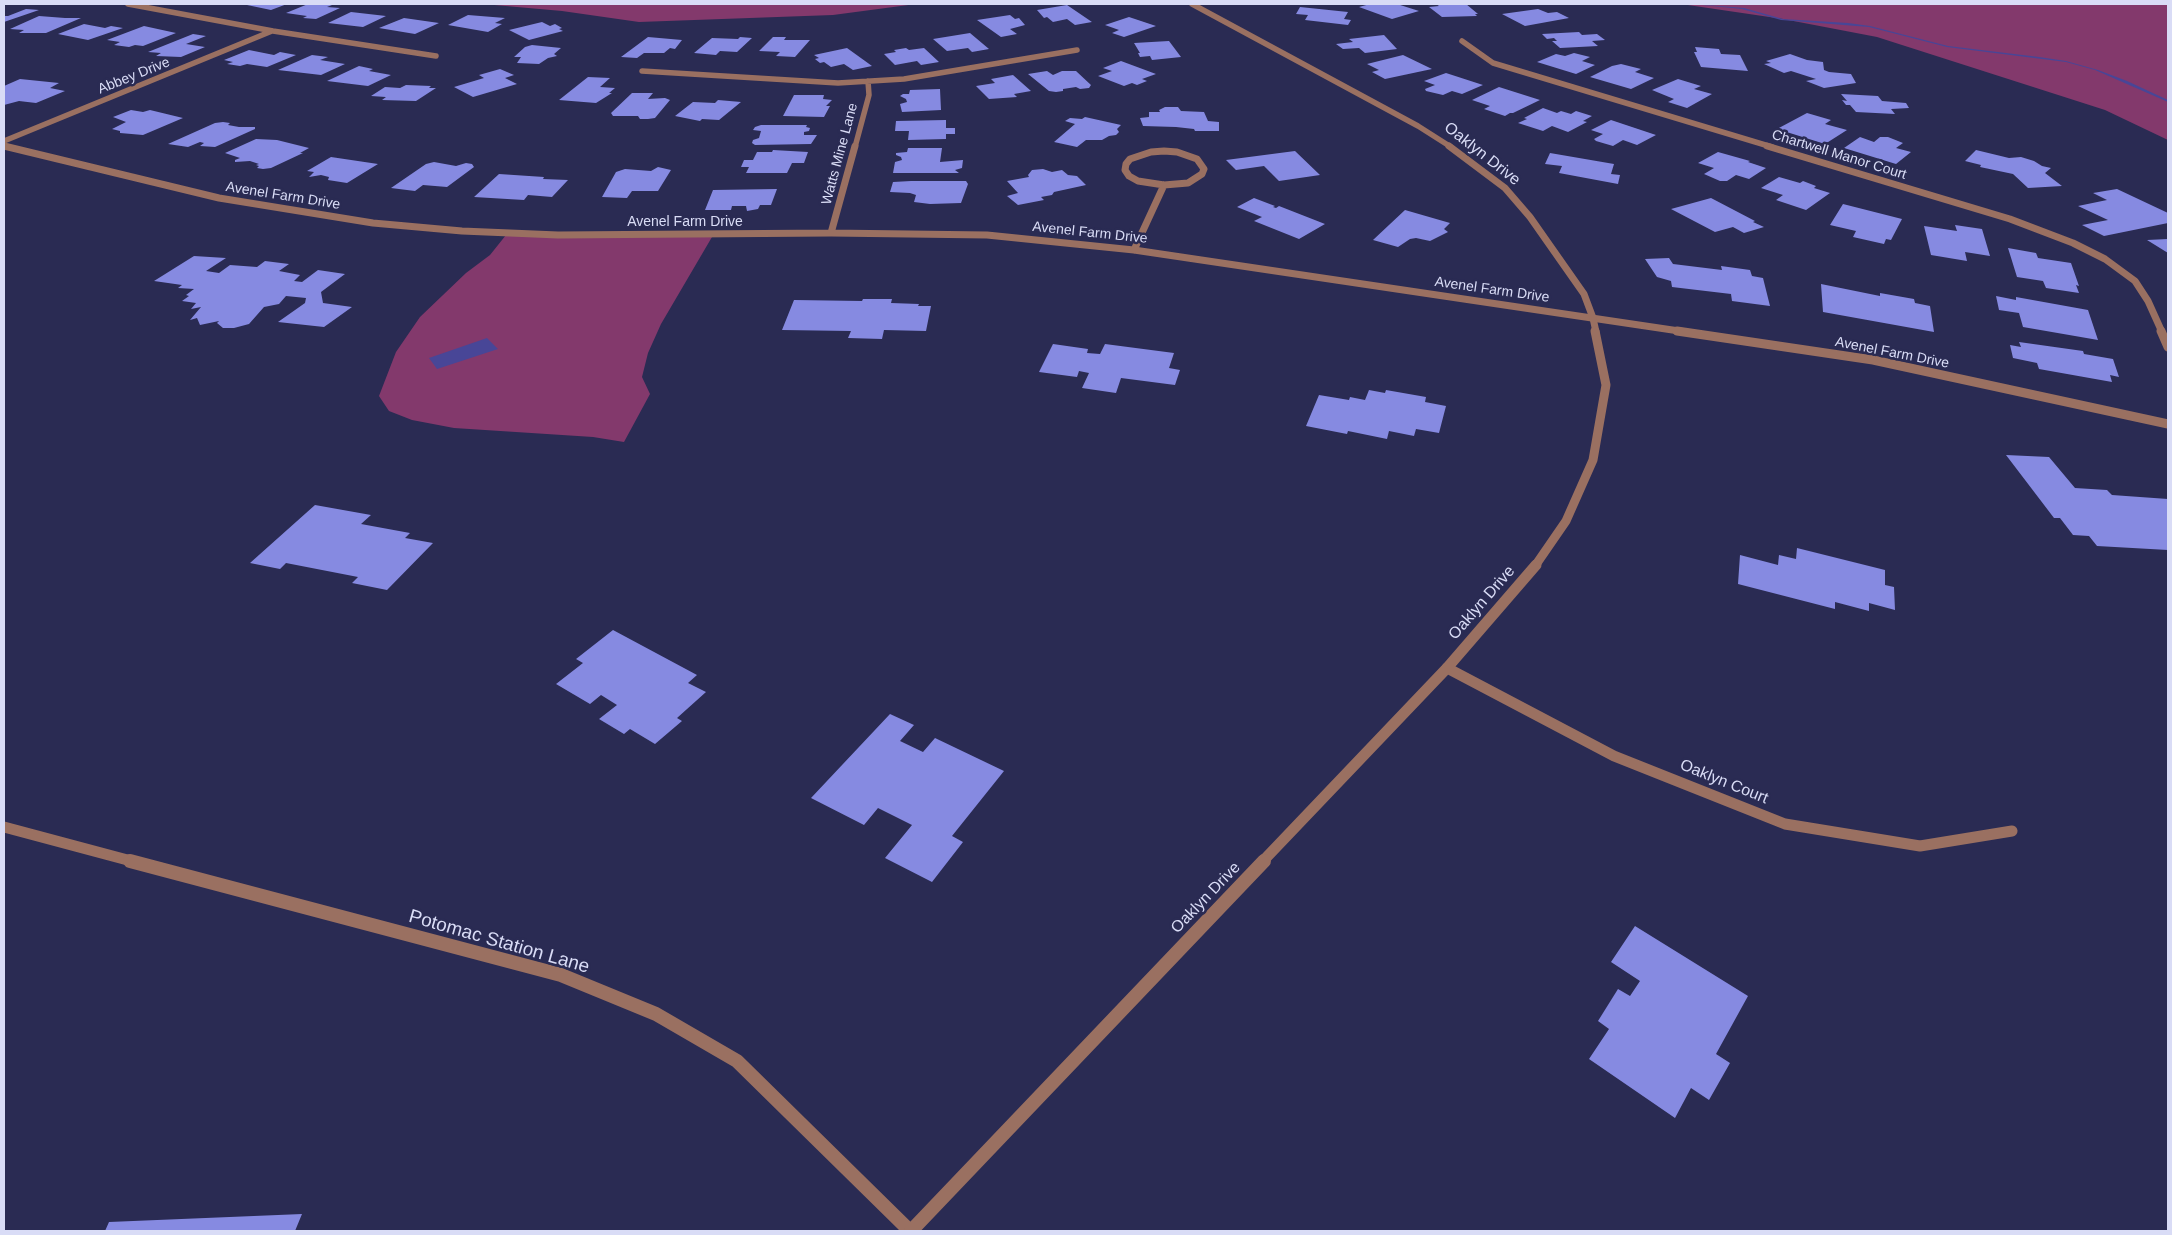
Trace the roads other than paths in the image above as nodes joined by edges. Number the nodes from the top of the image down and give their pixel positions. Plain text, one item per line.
1 (128, 4) edge
2 (1192, 4) edge
3 (273, 31) junction
4 (1462, 41) dead end
5 (1077, 50) dead end
6 (436, 56) dead end
7 (642, 71) dead end
8 (868, 81) junction
9 (4, 141) edge
10 (4, 146) edge
11 (1164, 185) junction
12 (831, 233) junction
13 (1134, 250) junction
14 (1593, 318) junction
15 (2168, 347) edge
16 (2168, 424) edge
17 (1447, 668) junction
18 (4, 827) edge
19 (2012, 831) dead end
20 (911, 1231) edge

1 - 3 street
2 - 14 street, Oaklyn Drive
3 - 6 street
3 - 9 street, Abbey Drive
4 - 15 street, Chartwell Manor Court
5 - 8 street
7 - 8 street
8 - 12 street, Watts Mine Lane
10 - 12 street, Avenel Farm Drive
11 - 11 street
11 - 13 street
12 - 13 street, Avenel Farm Drive
13 - 14 street, Avenel Farm Drive
14 - 16 street, Avenel Farm Drive
14 - 17 street, Oaklyn Drive
17 - 19 street, Oaklyn Court
17 - 20 street, Oaklyn Drive
18 - 20 street, Potomac Station Lane

